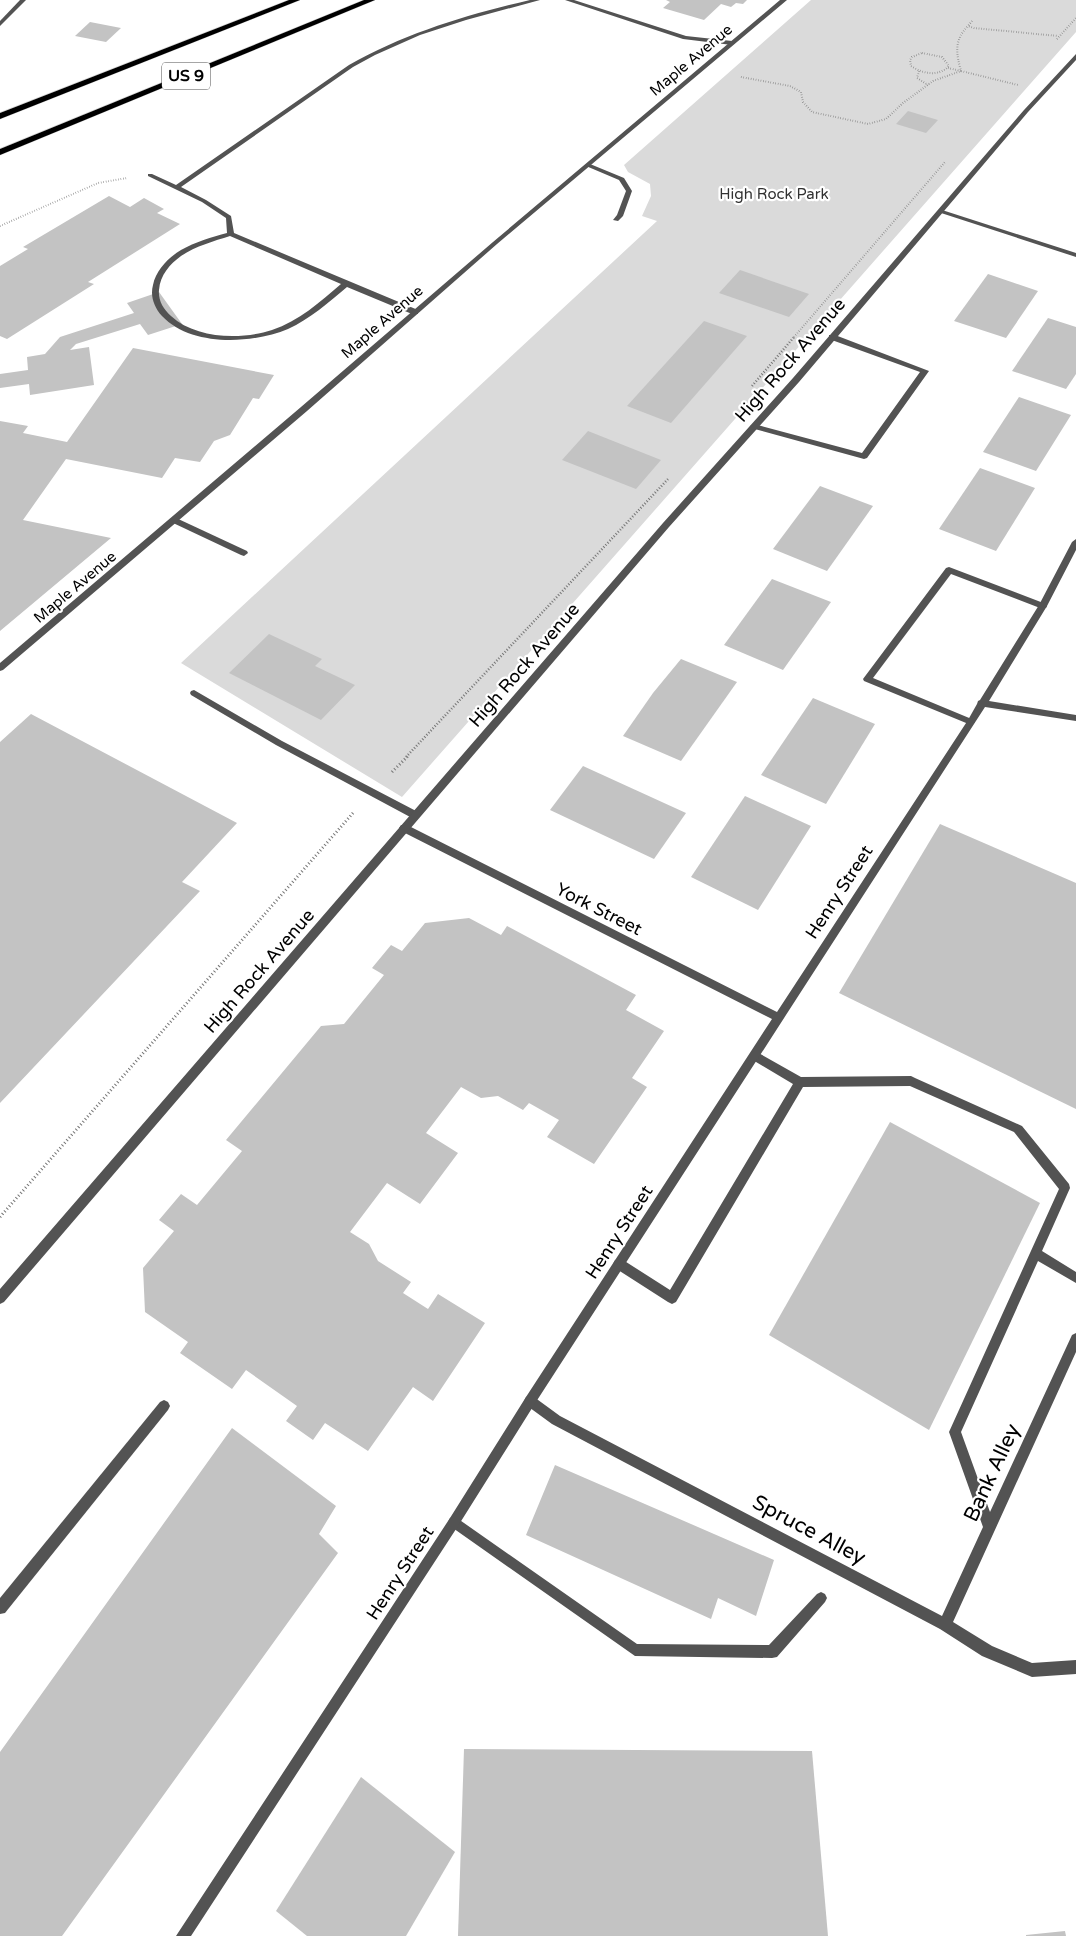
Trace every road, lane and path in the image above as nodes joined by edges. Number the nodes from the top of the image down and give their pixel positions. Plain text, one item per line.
1 (23, 0) edge
2 (296, 0) edge
3 (371, 0) edge
4 (537, 0) edge
5 (568, 0) edge
6 (784, 0) edge
7 (1076, 18) edge
8 (972, 21) dead end
9 (0, 24) edge
10 (968, 26) junction
11 (1059, 36) junction
12 (1053, 43) dead end
13 (732, 44) junction
14 (1076, 56) edge
15 (948, 68) junction
16 (919, 71) junction
17 (960, 71) junction
18 (741, 77) dead end
19 (928, 85) junction
20 (1010, 91) dead end
21 (0, 116) edge
22 (0, 152) edge
23 (951, 156) dead end
24 (588, 165) junction
25 (150, 175) joint
26 (176, 188) junction
27 (940, 211) junction
28 (616, 220) dead end
29 (0, 226) edge
30 (231, 234) junction
31 (1076, 255) edge
32 (347, 283) junction
33 (415, 312) junction
34 (832, 337) junction
35 (749, 389) dead end
36 (754, 426) junction
37 (671, 476) dead end
38 (174, 520) junction
39 (1076, 542) edge
40 (244, 553) dead end
41 (1043, 606) junction
42 (0, 668) edge
43 (194, 693) dead end
44 (982, 703) junction
45 (1076, 718) edge
46 (971, 722) junction
47 (372, 792) junction
48 (415, 815) junction
49 (404, 828) junction
50 (779, 1018) junction
51 (755, 1056) junction
52 (800, 1082) junction
53 (0, 1217) edge
54 (1036, 1253) junction
55 (619, 1264) junction
56 (1076, 1278) edge
57 (0, 1298) edge
58 (1076, 1340) edge
59 (530, 1401) junction
60 (164, 1406) dead end
61 (454, 1522) junction
62 (989, 1527) junction
63 (821, 1598) dead end
64 (0, 1608) edge
65 (945, 1624) junction
66 (1076, 1667) edge
67 (184, 1936) edge

1 - 9 street
2 - 21 highway, US 9
3 - 22 highway, US 9
4 - 26 street
5 - 13 street
6 - 13 street, Maple Avenue
7 - 11 path
8 - 10 path
10 - 11 path
10 - 17 path
11 - 12 path
13 - 24 street, Maple Avenue
14 - 27 street, High Rock Avenue
15 - 16 path
15 - 16 path
15 - 17 path
16 - 19 path
17 - 19 path
17 - 20 path
18 - 19 path
23 - 35 path
24 - 28 street
24 - 33 street, Maple Avenue
25 - 26 street
25 - 29 path
26 - 30 street
27 - 31 street
27 - 34 street, High Rock Avenue
30 - 32 street
30 - 32 street
32 - 33 street
33 - 38 street, Maple Avenue
34 - 36 street, High Rock Avenue
34 - 36 street
36 - 48 street, High Rock Avenue
37 - 47 path
38 - 40 street
38 - 42 street, Maple Avenue
39 - 41 street, Henry Street
41 - 44 street, Henry Street
41 - 46 street
43 - 47 street
44 - 45 street
44 - 46 street, Henry Street
46 - 50 street, Henry Street
47 - 48 street
47 - 53 path
48 - 49 street, High Rock Avenue
49 - 50 street, York Street
49 - 57 street, High Rock Avenue
50 - 51 street, Henry Street
51 - 52 street
51 - 55 street, Henry Street
52 - 54 street
52 - 55 street
54 - 56 street
54 - 62 street
55 - 59 street, Henry Street
58 - 62 street, Bank Alley
59 - 61 street, Henry Street
59 - 65 street, Spruce Alley
60 - 64 street
61 - 63 street
61 - 67 street, Henry Street
62 - 65 street, Bank Alley
65 - 66 street, Spruce Alley

